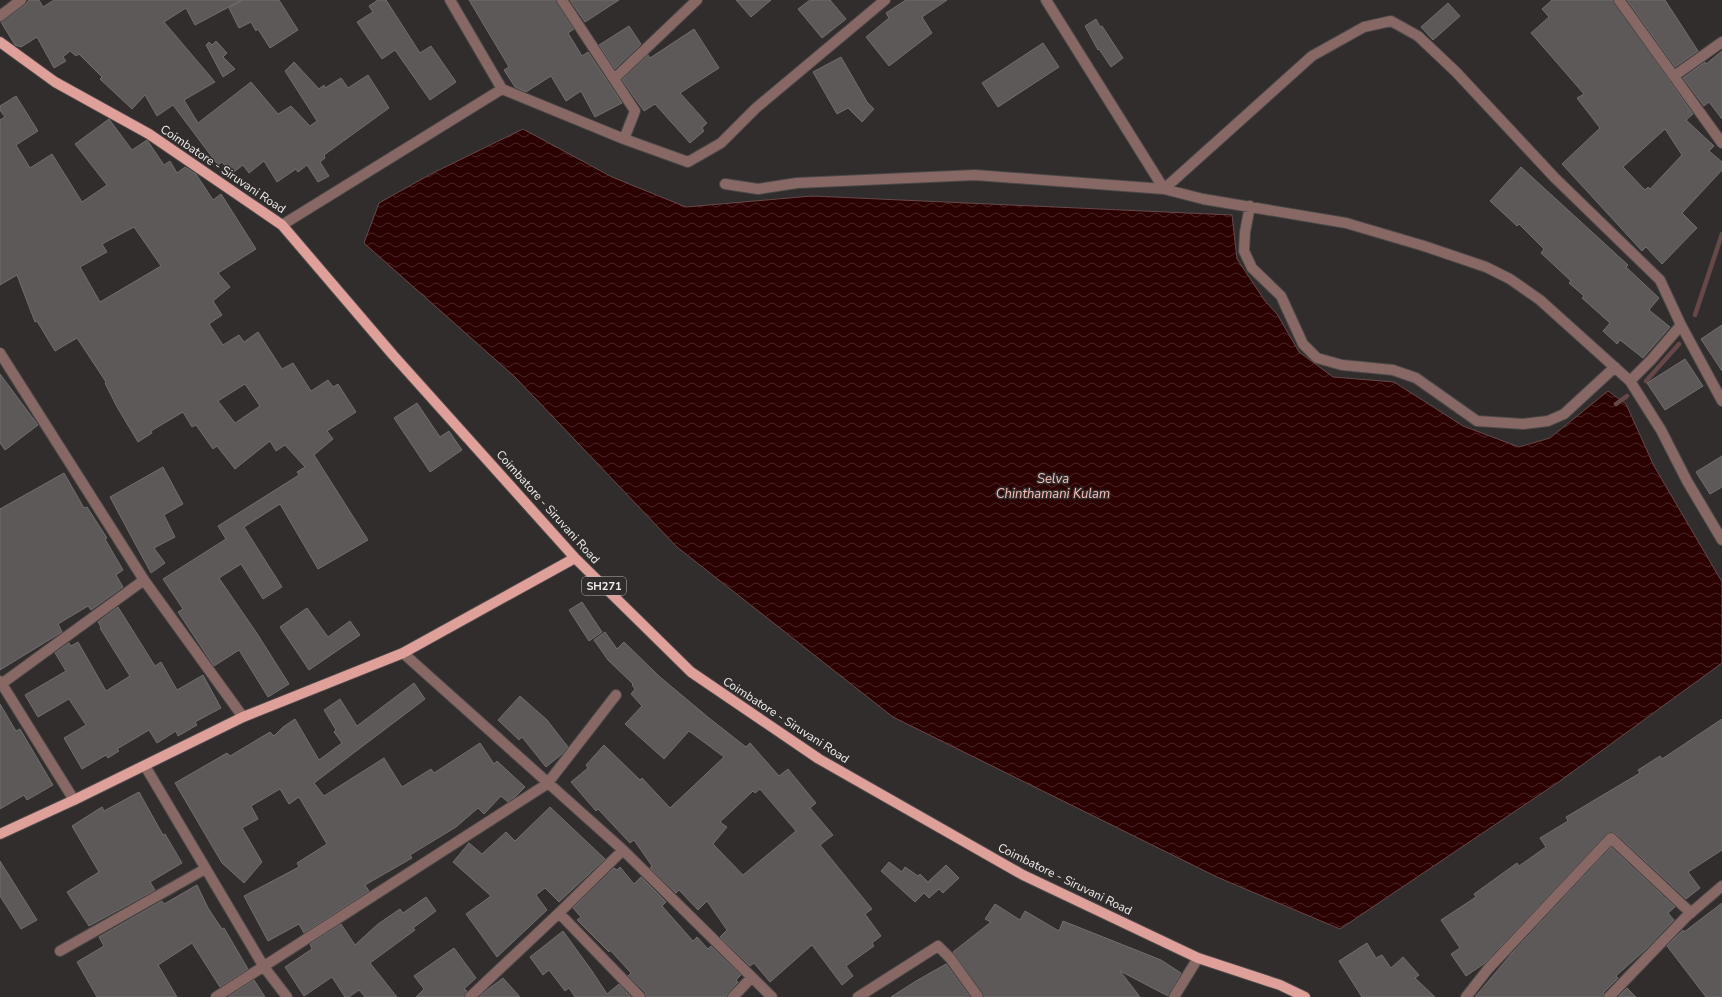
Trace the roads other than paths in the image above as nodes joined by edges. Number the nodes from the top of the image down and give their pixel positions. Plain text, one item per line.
1 (21, 0) edge
2 (450, 0) edge
3 (562, 0) edge
4 (697, 0) edge
5 (885, 0) edge
6 (1046, 0) edge
7 (1619, 0) edge
8 (0, 16) edge
9 (0, 42) edge
10 (1722, 42) edge
11 (1674, 76) junction
12 (615, 78) junction
13 (502, 89) junction
14 (624, 139) junction
15 (1722, 143) edge
16 (725, 184) dead end
17 (1164, 189) junction
18 (1250, 206) junction
19 (282, 225) junction
20 (1681, 325) junction
21 (0, 353) edge
22 (1615, 367) junction
23 (1630, 380) junction
24 (1722, 401) edge
25 (1722, 540) edge
26 (575, 558) junction
27 (144, 580) junction
28 (403, 654) junction
29 (1, 684) edge
30 (616, 695) dead end
31 (243, 717) junction
32 (145, 766) junction
33 (548, 784) junction
34 (74, 800) junction
35 (0, 834) edge
36 (623, 850) junction
37 (205, 869) junction
38 (1722, 886) edge
39 (559, 913) junction
40 (1691, 913) junction
41 (60, 951) dead end
42 (1198, 958) junction
43 (264, 967) junction
44 (752, 978) junction
45 (216, 997) edge
46 (286, 997) edge
47 (470, 997) edge
48 (640, 997) edge
49 (733, 997) edge
50 (772, 997) edge
51 (858, 997) edge
52 (978, 997) edge
53 (1174, 997) edge
54 (1305, 997) edge
55 (1466, 997) edge
56 (1609, 997) edge

1 - 8 street
2 - 13 street
3 - 12 street
4 - 12 street
5 - 14 street
6 - 17 street
7 - 11 street
9 - 19 main road, Coimbatore - Siruvani Road / SH271
10 - 11 street
11 - 15 street
12 - 14 street
13 - 14 street
13 - 19 street
16 - 17 street
17 - 18 street
17 - 20 street
18 - 22 street
18 - 22 street
19 - 26 main road, Coimbatore - Siruvani Road / SH271
20 - 23 street
20 - 24 street
21 - 27 street
22 - 23 street
23 - 25 street
26 - 28 main road
26 - 42 main road, Coimbatore - Siruvani Road / SH271
27 - 29 street
27 - 31 street
28 - 31 main road
28 - 33 street
29 - 34 street
30 - 33 street
31 - 32 main road
32 - 34 main road
32 - 37 street
33 - 36 street
33 - 43 street
34 - 35 main road
36 - 39 street
36 - 44 street
37 - 41 street
37 - 43 street
38 - 40 street
39 - 47 street
39 - 48 street
40 - 55 street
40 - 56 street
42 - 53 street
42 - 54 main road, Coimbatore - Siruvani Road / SH271
43 - 45 street
43 - 46 street
44 - 49 street
44 - 50 street
51 - 52 street

